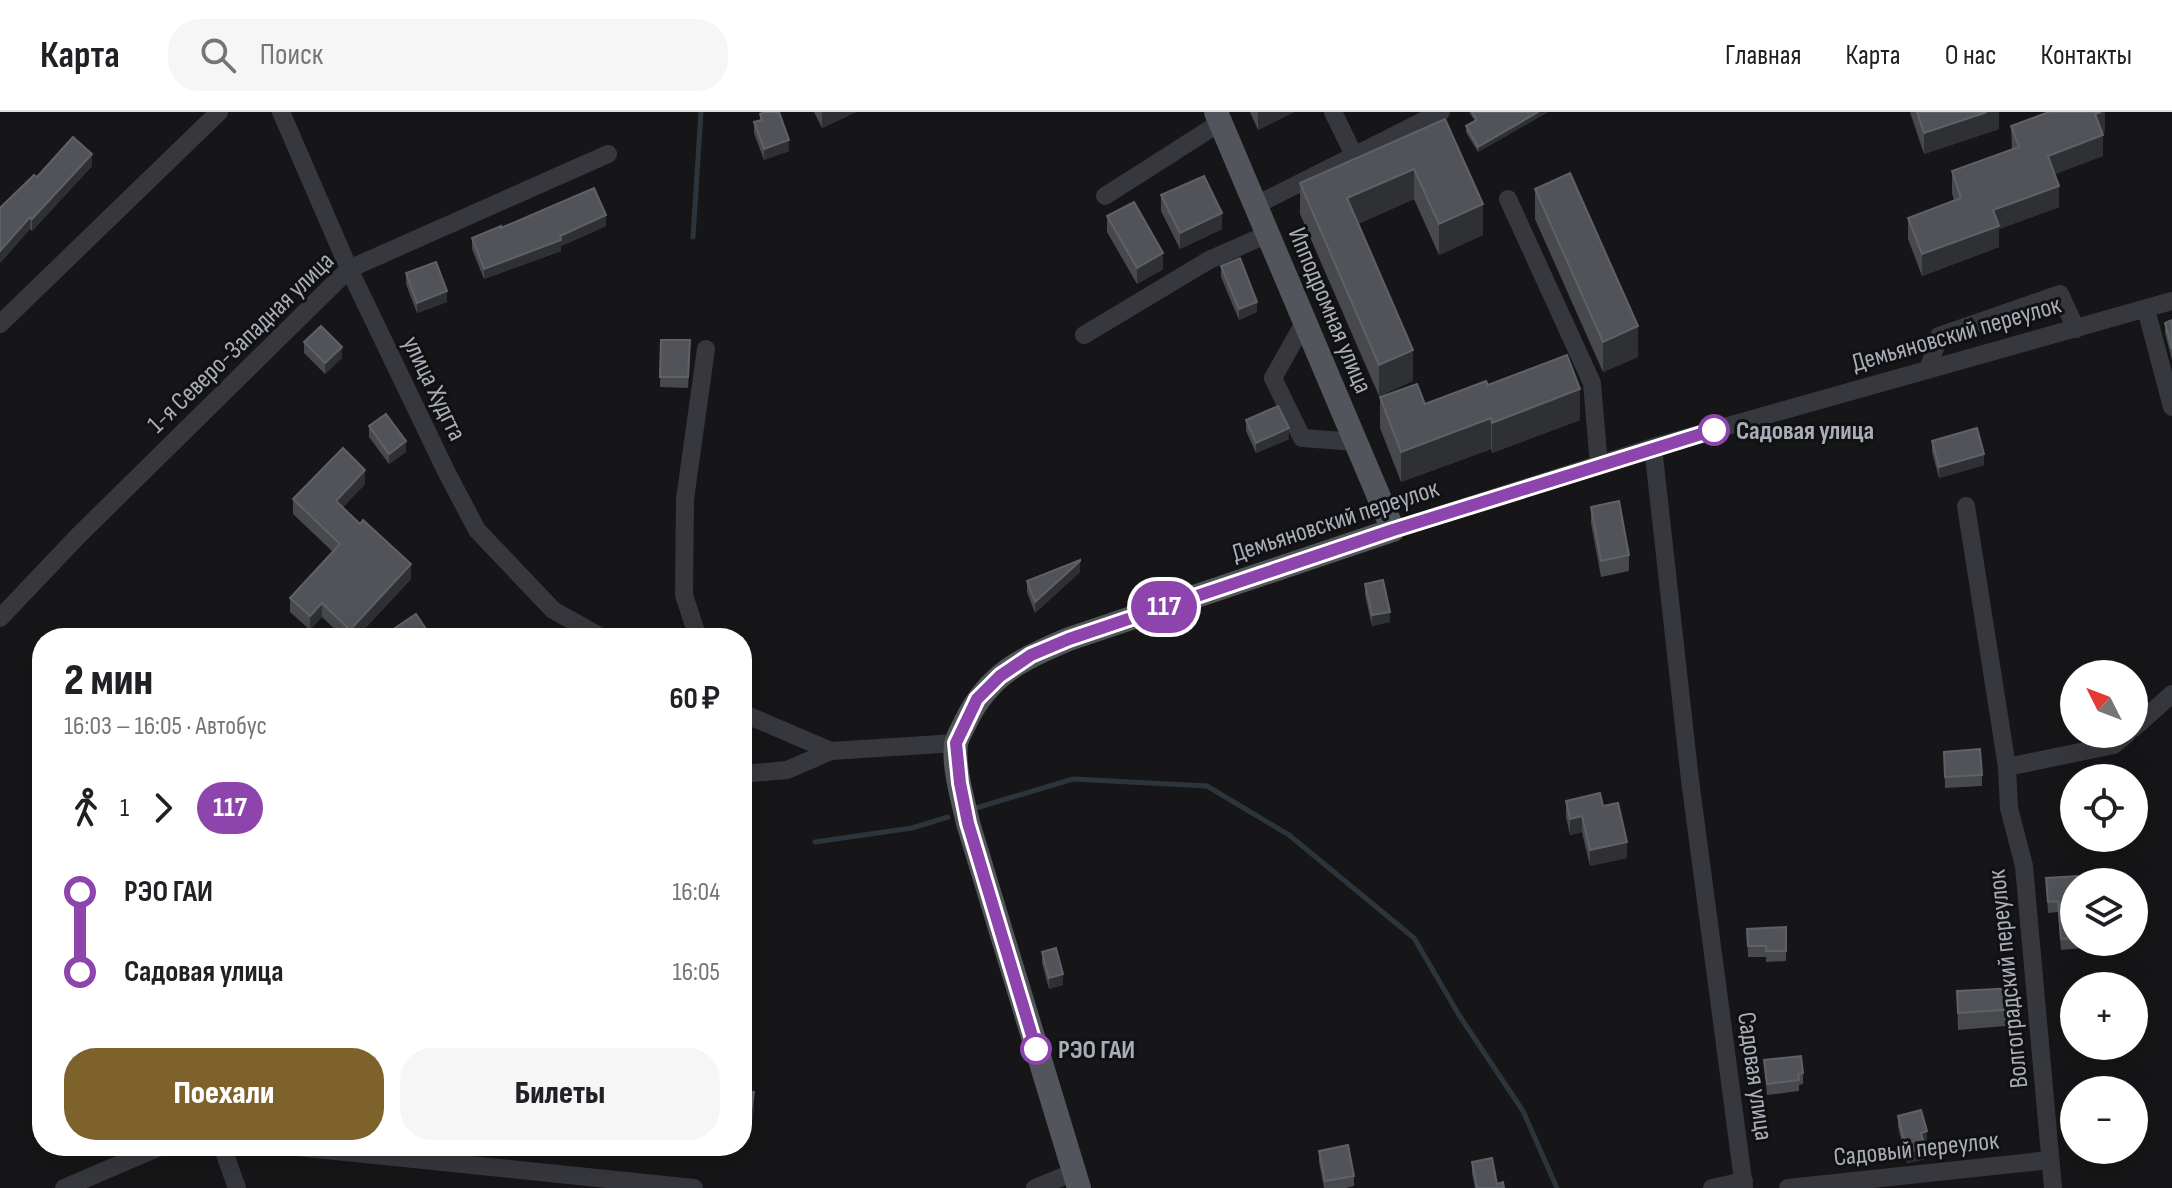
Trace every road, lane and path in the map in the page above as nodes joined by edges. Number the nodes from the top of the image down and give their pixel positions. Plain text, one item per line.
1 (219, 112) edge
2 (281, 112) edge
3 (1333, 112) edge
4 (1441, 112) edge
5 (1219, 117) edge
6 (608, 154) dead end
7 (1355, 157) junction
8 (1105, 196) dead end
9 (1508, 199) dead end
10 (1256, 205) junction
11 (1268, 234) junction
12 (349, 269) junction
13 (2172, 301) edge
14 (2146, 309) junction
15 (1305, 321) junction
16 (0, 324) edge
17 (2076, 329) junction
18 (1084, 335) dead end
19 (706, 349) dead end
20 (1928, 370) junction
21 (2172, 407) edge
22 (1356, 442) junction
23 (1653, 447) junction
24 (1599, 465) junction
25 (1966, 506) dead end
26 (1393, 530) junction
27 (0, 618) edge
28 (585, 628) edge
29 (695, 628) edge
30 (2172, 694) edge
31 (2148, 715) edge
32 (752, 717) edge
33 (956, 743) junction
34 (2099, 748) edge
35 (831, 751) junction
36 (2007, 767) junction
37 (752, 773) edge
38 (139, 1156) edge
39 (226, 1156) edge
40 (411, 1156) edge
41 (2050, 1160) junction
42 (1077, 1180) edge
43 (1744, 1184) edge
44 (64, 1188) edge
45 (237, 1188) edge
46 (694, 1188) edge
47 (1035, 1188) edge
48 (1712, 1188) edge
49 (1788, 1188) edge
50 (2053, 1188) edge

1 - 16 street
2 - 12 street, улица Худгта
3 - 7 street
4 - 7 street
5 - 8 street
5 - 10 main road, Ипподромная улица
6 - 12 street, 1-я Северо-Западная улица
7 - 10 street
9 - 24 street
10 - 11 main road, Ипподромная улица
11 - 15 main road, Ипподромная улица
11 - 18 street
12 - 27 street, 1-я Северо-Западная улица
12 - 28 street, улица Худгта
13 - 14 street, Демьяновский переулок
14 - 17 street, Демьяновский переулок
14 - 21 street
15 - 22 main road, Ипподромная улица
15 - 22 street
17 - 20 street, Демьяновский переулок
17 - 20 street
19 - 29 street
20 - 23 street, Демьяновский переулок
22 - 26 main road, Ипподромная улица
23 - 24 street, Демьяновский переулок
23 - 43 street, Садовая улица
24 - 26 street, Демьяновский переулок
25 - 36 street, Волгоградский переулок
26 - 33 main road, Демьяновский переулок
30 - 31 street
32 - 35 street
33 - 35 street
33 - 42 main road
34 - 36 street
35 - 37 street
36 - 41 street, Волгоградский переулок
38 - 44 street
39 - 45 street
40 - 46 street
41 - 49 street, Садовый переулок
41 - 50 street, Волгоградский переулок
42 - 47 street
43 - 48 street

